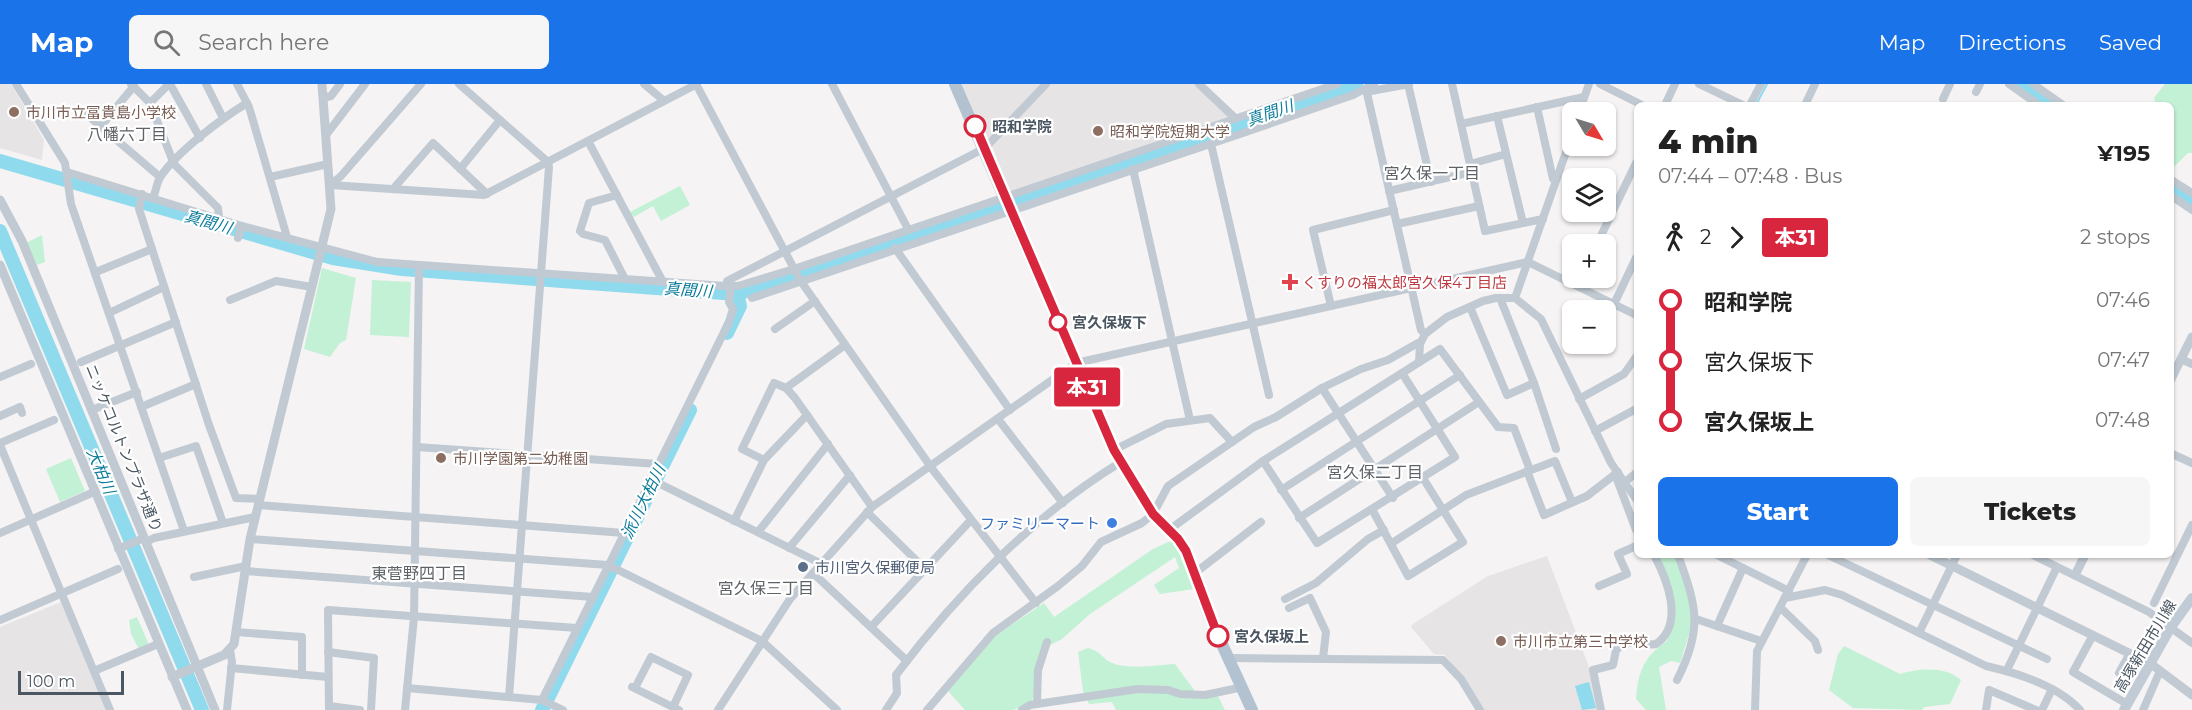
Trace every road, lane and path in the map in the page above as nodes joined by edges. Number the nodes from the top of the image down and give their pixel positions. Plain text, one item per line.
1 (16, 84) edge
2 (170, 84) edge
3 (206, 84) edge
4 (237, 84) edge
5 (322, 84) edge
6 (340, 84) edge
7 (365, 84) edge
8 (421, 84) edge
9 (459, 84) edge
10 (645, 84) edge
11 (697, 84) edge
12 (832, 84) edge
13 (956, 84) edge
14 (1046, 84) edge
15 (1199, 84) edge
16 (1337, 84) edge
17 (1374, 84) edge
18 (1408, 84) edge
19 (1452, 84) edge
20 (1589, 84) edge
21 (1600, 84) edge
22 (1675, 84) edge
23 (1699, 84) edge
24 (1761, 84) edge
25 (1815, 84) edge
26 (1950, 84) edge
27 (1980, 84) edge
28 (2009, 84) edge
29 (2033, 84) edge
30 (133, 85) edge
31 (1366, 89) junction
32 (2042, 89) edge
33 (1976, 92) dead end
34 (323, 98) junction
35 (1584, 98) junction
36 (1943, 99) dead end
37 (663, 100) junction
38 (1583, 102) edge
39 (1636, 102) edge
40 (1668, 102) edge
41 (1737, 102) edge
42 (1752, 102) edge
43 (1806, 102) edge
44 (2033, 102) edge
45 (2059, 102) edge
46 (150, 103) junction
47 (247, 103) junction
48 (1537, 106) junction
49 (85, 113) dead end
50 (1497, 116) junction
51 (224, 118) junction
52 (1235, 118) junction
53 (500, 120) junction
54 (1461, 124) junction
55 (101, 126) junction
56 (326, 135) junction
57 (200, 138) junction
58 (588, 141) junction
59 (1211, 144) junction
60 (985, 148) junction
61 (1506, 154) junction
62 (1565, 156) edge
63 (548, 162) junction
64 (174, 164) junction
65 (328, 165) junction
66 (1634, 167) edge
67 (1471, 168) junction
68 (460, 169) junction
69 (1133, 170) junction
70 (67, 172) junction
71 (160, 177) junction
72 (270, 177) junction
73 (1556, 180) junction
74 (1431, 182) junction
75 (2174, 182) edge
76 (330, 185) junction
77 (393, 189) junction
78 (1389, 191) junction
79 (142, 194) junction
80 (487, 194) junction
81 (2192, 194) edge
82 (617, 195) junction
83 (890, 195) junction
84 (153, 198) junction
85 (2174, 198) edge
86 (0, 200) edge
87 (1008, 203) junction
88 (1479, 206) junction
89 (1394, 210) junction
90 (2192, 210) edge
91 (219, 218) junction
92 (1543, 219) junction
93 (1522, 223) junction
94 (1397, 224) junction
95 (242, 226) junction
96 (908, 229) junction
97 (1602, 234) edge
98 (287, 237) junction
99 (238, 238) dead end
100 (321, 247) junction
101 (894, 248) junction
102 (152, 249) junction
103 (783, 251) junction
104 (1528, 262) junction
105 (1634, 262) edge
106 (0, 265) edge
107 (419, 265) junction
108 (794, 269) junction
109 (96, 272) junction
110 (540, 274) junction
111 (625, 279) junction
112 (1562, 279) edge
113 (800, 280) junction
114 (663, 282) junction
115 (164, 287) junction
116 (312, 287) junction
117 (729, 287) junction
118 (1411, 287) junction
119 (1581, 288) edge
120 (752, 298) dead end
121 (1500, 298) junction
122 (1515, 298) junction
123 (230, 300) dead end
124 (1606, 300) edge
125 (1616, 300) edge
126 (814, 301) junction
127 (1616, 305) edge
128 (1331, 306) junction
129 (1470, 307) junction
130 (109, 313) junction
131 (1634, 314) edge
132 (176, 322) junction
133 (1252, 324) junction
134 (775, 329) dead end
135 (1425, 334) junction
136 (2192, 337) edge
137 (1173, 342) junction
138 (1420, 344) junction
139 (845, 345) junction
140 (121, 347) junction
141 (81, 362) dead end
142 (1419, 362) junction
143 (2176, 362) edge
144 (1076, 363) junction
145 (2192, 363) edge
146 (31, 364) dead end
147 (1634, 364) edge
148 (1402, 373) junction
149 (1460, 375) junction
150 (0, 377) edge
151 (1534, 383) junction
152 (196, 384) junction
153 (786, 388) junction
154 (1322, 388) junction
155 (137, 392) junction
156 (1269, 395) dead end
157 (1579, 399) junction
158 (1420, 401) junction
159 (1479, 402) junction
160 (141, 407) junction
161 (92, 410) junction
162 (1010, 410) junction
163 (1634, 410) edge
164 (22, 413) dead end
165 (1338, 413) junction
166 (807, 415) junction
167 (0, 416) edge
168 (998, 419) junction
169 (54, 420) dead end
170 (1190, 420) junction
171 (1437, 429) junction
172 (1595, 431) junction
173 (1232, 442) junction
174 (1356, 442) junction
175 (0, 444) edge
176 (828, 444) junction
177 (417, 447) junction
178 (1556, 449) dead end
179 (1114, 450) junction
180 (526, 454) junction
181 (2174, 455) edge
182 (159, 458) junction
183 (764, 460) junction
184 (1263, 461) junction
185 (1121, 462) junction
186 (2192, 463) edge
187 (658, 464) junction
188 (930, 466) junction
189 (1374, 470) junction
190 (1528, 470) junction
191 (1616, 473) junction
192 (850, 475) junction
193 (1634, 475) edge
194 (1423, 478) junction
195 (650, 479) junction
196 (1625, 482) junction
197 (1281, 490) junction
198 (94, 492) junction
199 (1634, 496) edge
200 (1393, 498) junction
201 (259, 502) junction
202 (1572, 502) junction
203 (1063, 503) junction
204 (869, 510) junction
205 (1443, 510) junction
206 (1372, 511) junction
207 (1153, 514) junction
208 (255, 517) junction
209 (415, 517) junction
210 (1299, 518) junction
211 (30, 520) junction
212 (971, 520) junction
213 (734, 521) junction
214 (1261, 522) dead end
215 (223, 523) junction
216 (1634, 524) edge
217 (521, 525) junction
218 (2192, 525) edge
219 (1169, 530) junction
220 (1384, 530) junction
221 (184, 531) junction
222 (758, 532) junction
223 (0, 533) edge
224 (624, 533) junction
225 (250, 539) junction
226 (145, 540) junction
227 (1392, 543) junction
228 (1634, 547) edge
229 (789, 548) junction
230 (118, 549) junction
231 (415, 551) junction
232 (519, 558) junction
233 (999, 558) junction
234 (1656, 558) edge
235 (1679, 558) edge
236 (1723, 558) edge
237 (1806, 558) edge
238 (1834, 558) edge
239 (1936, 558) edge
240 (1956, 558) edge
241 (2039, 558) edge
242 (2084, 558) edge
243 (822, 564) junction
244 (608, 565) junction
245 (1952, 566) junction
246 (2057, 567) junction
247 (1743, 568) junction
248 (118, 569) dead end
249 (246, 569) junction
250 (925, 569) junction
251 (813, 573) junction
252 (1195, 573) junction
253 (2075, 575) junction
254 (194, 578) dead end
255 (415, 584) junction
256 (1599, 586) dead end
257 (516, 591) junction
258 (61, 594) junction
259 (1787, 595) junction
260 (593, 597) junction
261 (2192, 598) edge
262 (1285, 599) dead end
263 (1036, 603) junction
264 (2154, 603) dead end
265 (1933, 606) junction
266 (1780, 607) junction
267 (2037, 607) junction
268 (1289, 608) dead end
269 (414, 616) junction
270 (1696, 619) junction
271 (0, 620) edge
272 (514, 623) junction
273 (1717, 626) junction
274 (871, 627) junction
275 (2171, 627) junction
276 (577, 628) junction
277 (236, 632) junction
278 (1919, 633) junction
279 (2093, 634) junction
280 (762, 641) junction
281 (1761, 641) junction
282 (1047, 642) dead end
283 (2192, 643) edge
284 (158, 644) junction
285 (2018, 647) junction
286 (230, 650) junction
287 (1818, 650) dead end
288 (328, 652) junction
289 (2130, 653) junction
290 (1229, 658) junction
291 (1323, 658) junction
292 (2047, 660) dead end
293 (907, 661) junction
294 (195, 667) junction
295 (2156, 667) junction
296 (231, 668) junction
297 (2007, 670) junction
298 (94, 671) junction
299 (2119, 673) dead end
300 (303, 675) junction
301 (175, 676) junction
302 (328, 677) junction
303 (1677, 680) dead end
304 (1243, 687) junction
305 (407, 688) junction
306 (2052, 689) junction
307 (2192, 695) edge
308 (509, 697) junction
309 (546, 702) junction
310 (1037, 704) junction
311 (2126, 707) edge
312 (329, 708) edge
313 (676, 709) edge
314 (110, 710) edge
315 (187, 710) edge
316 (215, 710) edge
317 (227, 710) edge
318 (360, 710) edge
319 (370, 710) edge
320 (405, 710) edge
321 (563, 710) edge
322 (718, 710) edge
323 (837, 710) edge
324 (886, 710) edge
325 (927, 710) edge
326 (1022, 710) edge
327 (1252, 710) edge
328 (1480, 710) edge
329 (1601, 710) edge
330 (1755, 710) edge
331 (1986, 710) edge
332 (2036, 710) edge
333 (2042, 710) edge
334 (2080, 710) edge
335 (2143, 710) edge

1 - 70 street
2 - 46 street
2 - 57 street
3 - 51 street
4 - 47 street
5 - 34 street
6 - 34 street
7 - 56 street
8 - 76 street
9 - 53 street
10 - 37 street
11 - 37 street
11 - 103 street
12 - 83 street
13 - 60 main road
14 - 60 street
15 - 52 street
16 - 52 street
17 - 31 street
18 - 31 street
18 - 74 street
19 - 54 street
20 - 35 street
21 - 39 street
22 - 40 street
23 - 41 street
24 - 42 street
25 - 43 street
26 - 36 street
27 - 33 street
28 - 44 street
29 - 32 street
30 - 46 street
30 - 55 street
31 - 59 street
31 - 78 street
32 - 45 street
34 - 56 street
35 - 38 street
35 - 48 street
37 - 58 street
46 - 64 street
47 - 51 street
47 - 72 street
48 - 50 street
48 - 73 street
49 - 55 street
50 - 54 street
50 - 61 street
51 - 57 street
52 - 87 street
53 - 63 street
53 - 68 street
54 - 67 street
55 - 71 street
56 - 65 street
57 - 64 street
58 - 63 street
58 - 82 street
59 - 69 street
59 - 133 street
60 - 83 street
60 - 87 main road
61 - 67 street
61 - 93 street
62 - 73 street
63 - 80 street
63 - 110 street
64 - 71 street
64 - 91 street
65 - 72 street
65 - 76 street
66 - 97 street
67 - 74 street
67 - 88 street
68 - 77 street
68 - 80 street
69 - 87 street
69 - 137 street
70 - 79 street
70 - 109 street
71 - 84 street
72 - 98 street
73 - 92 street
74 - 78 street
75 - 81 street
76 - 77 street
76 - 100 street
77 - 80 street
78 - 89 street
79 - 84 street
79 - 102 street
82 - 111 street
82 - 114 street
83 - 96 street
83 - 103 street
84 - 91 street
85 - 90 street
86 - 161 street, ニッケコルトンプラザ通り
87 - 96 street
87 - 101 street
87 - 144 main road
88 - 93 street
88 - 94 street
89 - 94 street
89 - 128 street
91 - 95 street
92 - 93 street
92 - 104 street
94 - 118 street
95 - 98 street
95 - 99 street
96 - 108 street
98 - 100 street
100 - 107 street
100 - 116 street
101 - 113 street
101 - 162 street
102 - 109 street
102 - 115 street
103 - 108 street
103 - 117 street
104 - 112 street
104 - 118 street
104 - 122 street
105 - 125 street
106 - 198 street
107 - 110 street
107 - 177 street
108 - 113 street
108 - 117 street
109 - 130 street
110 - 111 street
110 - 180 street
111 - 114 street
113 - 120 street
113 - 126 street
114 - 117 street
115 - 130 street
115 - 132 street
116 - 123 street
116 - 201 street
117 - 187 street
118 - 128 street
118 - 135 street
119 - 124 street
121 - 122 street
121 - 129 street
121 - 151 street
122 - 157 street
126 - 134 street
126 - 139 street
127 - 131 street
128 - 133 street
129 - 135 street
129 - 151 street
130 - 140 street
132 - 140 street
132 - 152 street
133 - 137 street
133 - 156 street
135 - 138 street
136 - 143 street
137 - 144 street
137 - 170 street
138 - 142 street
138 - 154 street
139 - 153 street
139 - 188 street
140 - 141 street
140 - 155 street
142 - 148 street
142 - 149 street
143 - 145 street
144 - 162 street
144 - 179 main road
146 - 150 street
147 - 157 street
148 - 158 street
148 - 165 street
149 - 158 street
149 - 159 street
151 - 178 street
152 - 160 street
152 - 201 street
153 - 166 street
153 - 183 street
154 - 165 street
154 - 173 street
155 - 160 street
155 - 161 street
157 - 172 street
158 - 171 street
158 - 174 street
159 - 171 street
159 - 190 street
160 - 182 street
161 - 226 street, ニッケコルトンプラザ通り
162 - 168 street
163 - 172 street
164 - 167 street
165 - 174 street
165 - 184 street
166 - 176 street
166 - 183 street
168 - 188 street
168 - 203 street
169 - 175 street
170 - 173 street
170 - 179 street
171 - 189 street
171 - 194 street
172 - 191 street
173 - 207 street
174 - 189 street
174 - 197 street
175 - 211 street
176 - 192 street
176 - 222 street
177 - 180 street
177 - 209 street
179 - 185 main road
180 - 187 street
180 - 217 street
181 - 186 street
182 - 215 street
182 - 221 street
183 - 213 street
184 - 197 street
184 - 219 street
185 - 203 street
185 - 207 main road
187 - 195 street
188 - 204 street
188 - 212 street
189 - 200 street
189 - 210 street
190 - 202 street
190 - 202 street
190 - 205 street
191 - 196 street
191 - 202 street
191 - 216 street
192 - 204 street
192 - 229 street
193 - 196 street
194 - 200 street
194 - 205 street
195 - 213 street
195 - 224 street
196 - 199 street
197 - 210 street
198 - 211 street
198 - 230 street
200 - 206 street
201 - 208 street
201 - 209 street
203 - 233 street
204 - 243 street
204 - 250 street
205 - 227 street
205 - 227 street
206 - 210 street
206 - 220 street
207 - 219 main road
207 - 263 street
208 - 215 street
208 - 225 street
209 - 217 street
209 - 231 street
211 - 223 street
211 - 258 street
212 - 233 street
212 - 250 street
213 - 222 street
214 - 252 street
215 - 221 street
217 - 224 street
217 - 232 street
218 - 264 street
219 - 252 main road
220 - 227 street
220 - 262 street
221 - 226 street
222 - 229 street
224 - 244 street
225 - 231 street
225 - 249 street
226 - 230 street
226 - 294 street, ニッケコルトンプラザ通り
228 - 256 street
229 - 243 street
230 - 284 street
231 - 232 street
231 - 255 street
232 - 244 street
232 - 257 street
233 - 263 street
233 - 293 street
234 - 329 street
235 - 270 street
236 - 247 street
237 - 259 street
238 - 265 street
239 - 245 street
240 - 245 street
241 - 246 street
242 - 253 street
243 - 251 street
244 - 260 street
244 - 280 street
245 - 265 street
245 - 267 street
246 - 253 street
246 - 267 street
247 - 259 street
247 - 273 street
248 - 258 street
249 - 254 street
249 - 255 street
249 - 277 street
250 - 274 street
251 - 274 street
251 - 280 street
252 - 290 main road
253 - 275 street
255 - 257 street
255 - 269 street
257 - 260 street
257 - 272 street
258 - 271 street
258 - 298 street
259 - 266 street
259 - 278 street
260 - 276 street
261 - 275 main road, 高塚新田市川線
263 - 325 street
265 - 278 street
265 - 285 street
266 - 281 street
266 - 287 street
267 - 279 street
267 - 285 street
268 - 291 street
269 - 272 street
269 - 288 street
269 - 305 street
270 - 273 street
270 - 303 street
272 - 276 street
272 - 308 street
273 - 281 street
274 - 293 street
275 - 283 street
275 - 295 main road, 高塚新田市川線
276 - 309 street
277 - 286 street
277 - 300 street
278 - 297 street
279 - 289 street
279 - 311 street
280 - 322 street
280 - 323 street
281 - 330 street
282 - 310 street
284 - 298 street
284 - 301 street
285 - 292 street
285 - 297 street
286 - 294 street
286 - 296 street
288 - 302 street
288 - 319 street
289 - 295 street
289 - 299 street
290 - 291 street
290 - 304 main road
291 - 328 street
293 - 324 street
294 - 301 street
294 - 316 street, ニッケコルトンプラザ通り
295 - 307 street
295 - 311 main road, 高塚新田市川線
295 - 335 street
296 - 300 street
296 - 317 street
297 - 306 street
298 - 314 street
300 - 302 street
301 - 315 street
302 - 312 street
304 - 310 street
304 - 327 main road
305 - 308 street
305 - 320 street
306 - 333 street
306 - 334 street
308 - 309 street
309 - 321 street
310 - 326 street
312 - 318 street
313 - 313 street
331 - 332 street

